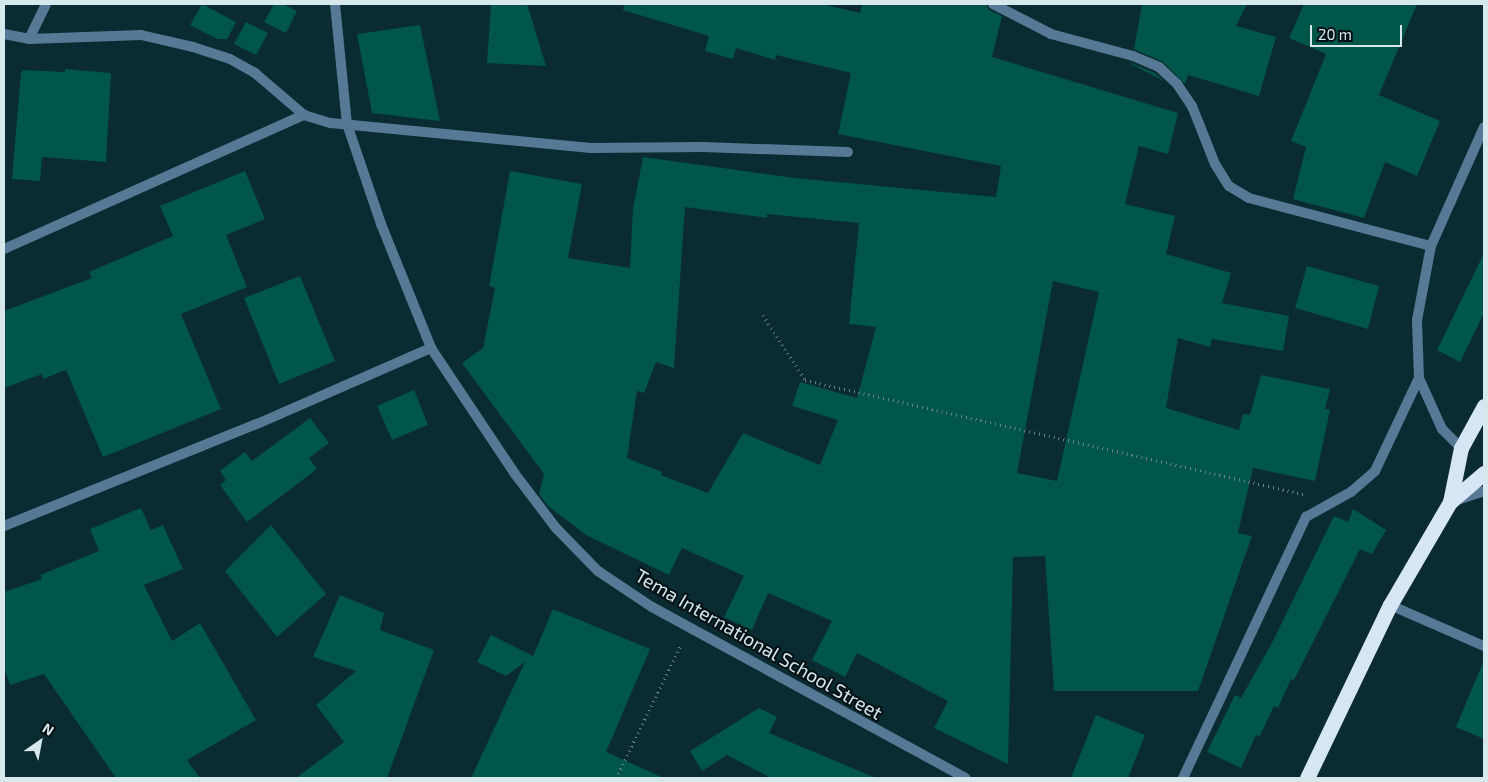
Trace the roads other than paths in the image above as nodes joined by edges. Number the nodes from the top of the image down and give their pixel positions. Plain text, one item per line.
1 (46, 4) edge
2 (335, 4) edge
3 (993, 4) edge
4 (4, 34) edge
5 (29, 39) junction
6 (304, 115) junction
7 (347, 124) junction
8 (1484, 126) edge
9 (848, 152) dead end
10 (1431, 246) junction
11 (4, 249) edge
12 (431, 348) junction
13 (1419, 378) junction
14 (1484, 406) edge
15 (1461, 448) junction
16 (1484, 473) edge
17 (1484, 491) edge
18 (1450, 502) junction
19 (4, 526) edge
20 (1390, 605) junction
21 (1484, 646) edge
22 (1312, 777) edge
23 (965, 778) edge
24 (1183, 778) edge

1 - 5 street
2 - 7 street, Tema International School Street
3 - 10 street
4 - 5 street
5 - 6 street
6 - 7 street
6 - 11 street
7 - 9 street
7 - 12 street, Tema International School Street
8 - 10 street
10 - 13 street
12 - 19 street
12 - 23 street, Tema International School Street
13 - 15 street
13 - 24 street
14 - 15 highway
15 - 18 highway
16 - 18 highway
17 - 18 street
18 - 20 highway
20 - 21 street
20 - 22 highway

